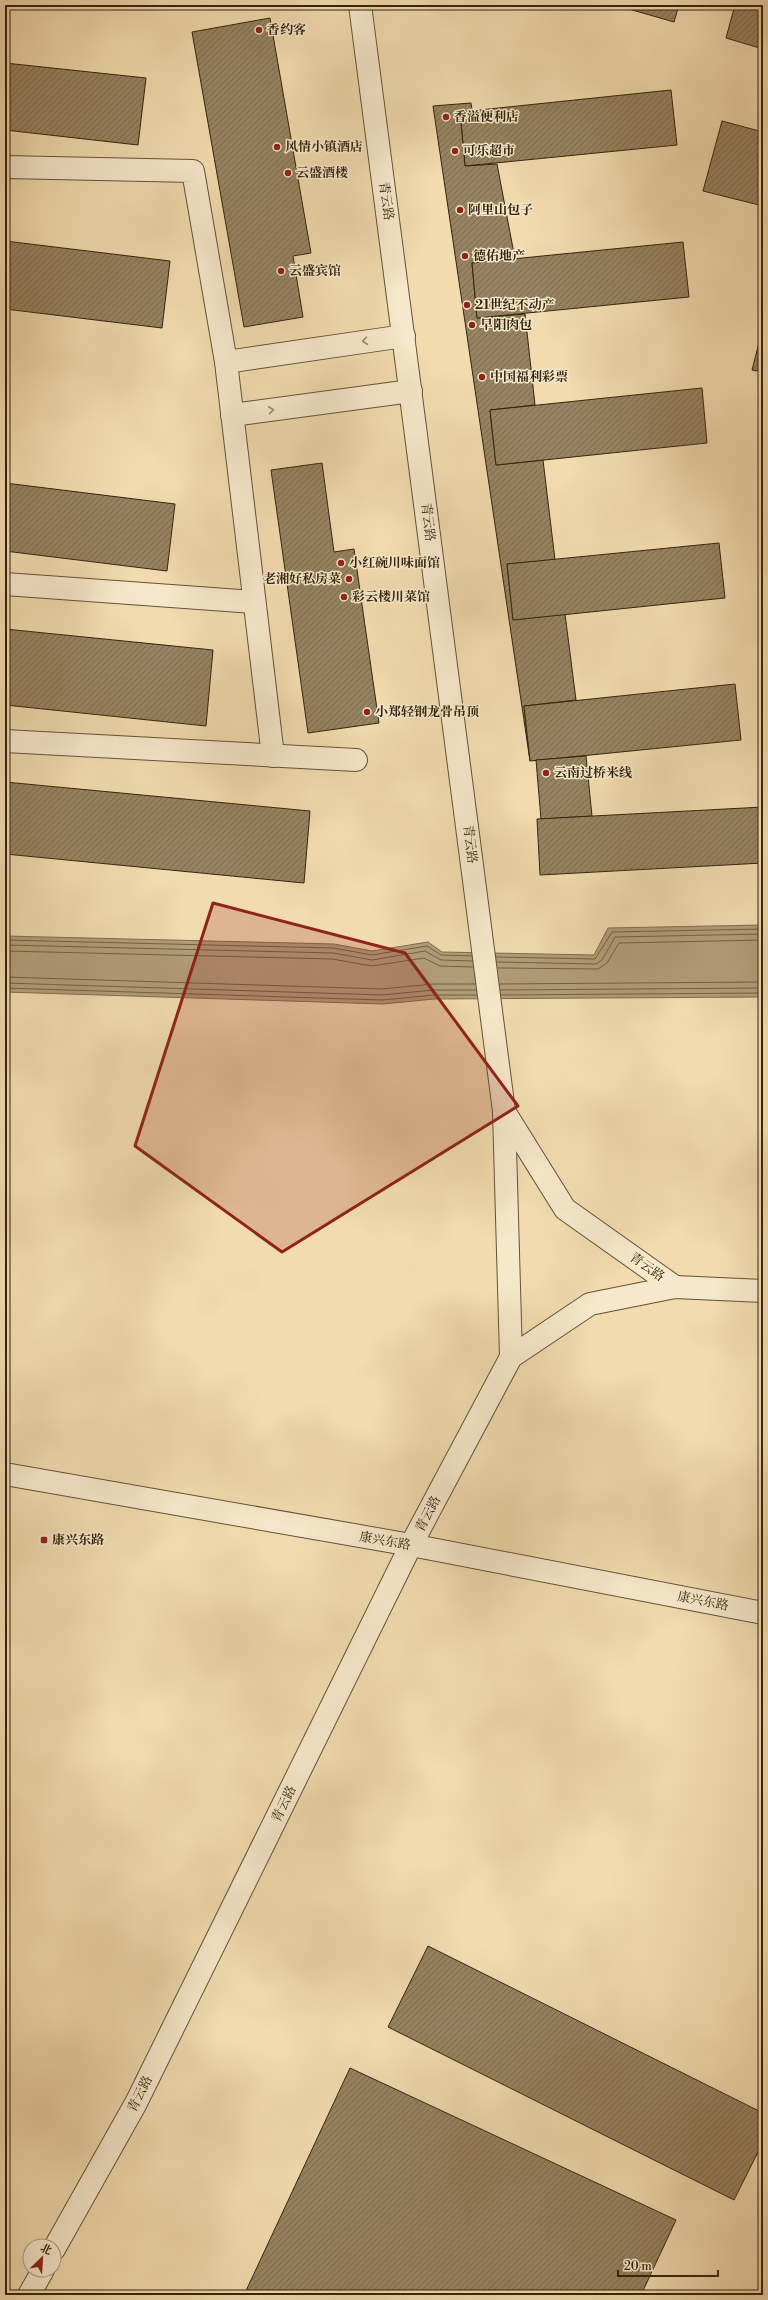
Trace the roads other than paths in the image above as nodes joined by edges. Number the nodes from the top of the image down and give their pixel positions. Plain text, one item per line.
1 (360, 5) edge
2 (5, 167) edge
3 (404, 336) junction
4 (226, 362) junction
5 (411, 391) junction
6 (232, 416) junction
7 (5, 584) edge
8 (254, 602) junction
9 (5, 741) edge
10 (273, 756) junction
11 (356, 760) dead end
12 (504, 1111) junction
13 (675, 1287) junction
14 (763, 1291) edge
15 (511, 1357) junction
16 (5, 1474) edge
17 (411, 1545) junction
18 (763, 1613) edge
19 (61, 2238) edge
20 (39, 2278) edge
21 (29, 2295) edge

1 - 3 street, 青云路
2 - 4 street
3 -> 4 street
3 - 5 street, 青云路
4 - 6 street
6 -> 5 street
5 - 12 street, 青云路
6 - 8 street
7 - 8 street
8 - 10 street
9 - 10 street
10 - 11 street
12 - 13 street, 青云路
12 - 15 street, 青云路
13 - 14 street
13 - 15 street, 青云路
15 - 17 street, 青云路
16 - 17 street, 康兴东路
17 - 18 street, 康兴东路
17 - 19 street, 青云路
20 - 21 street

